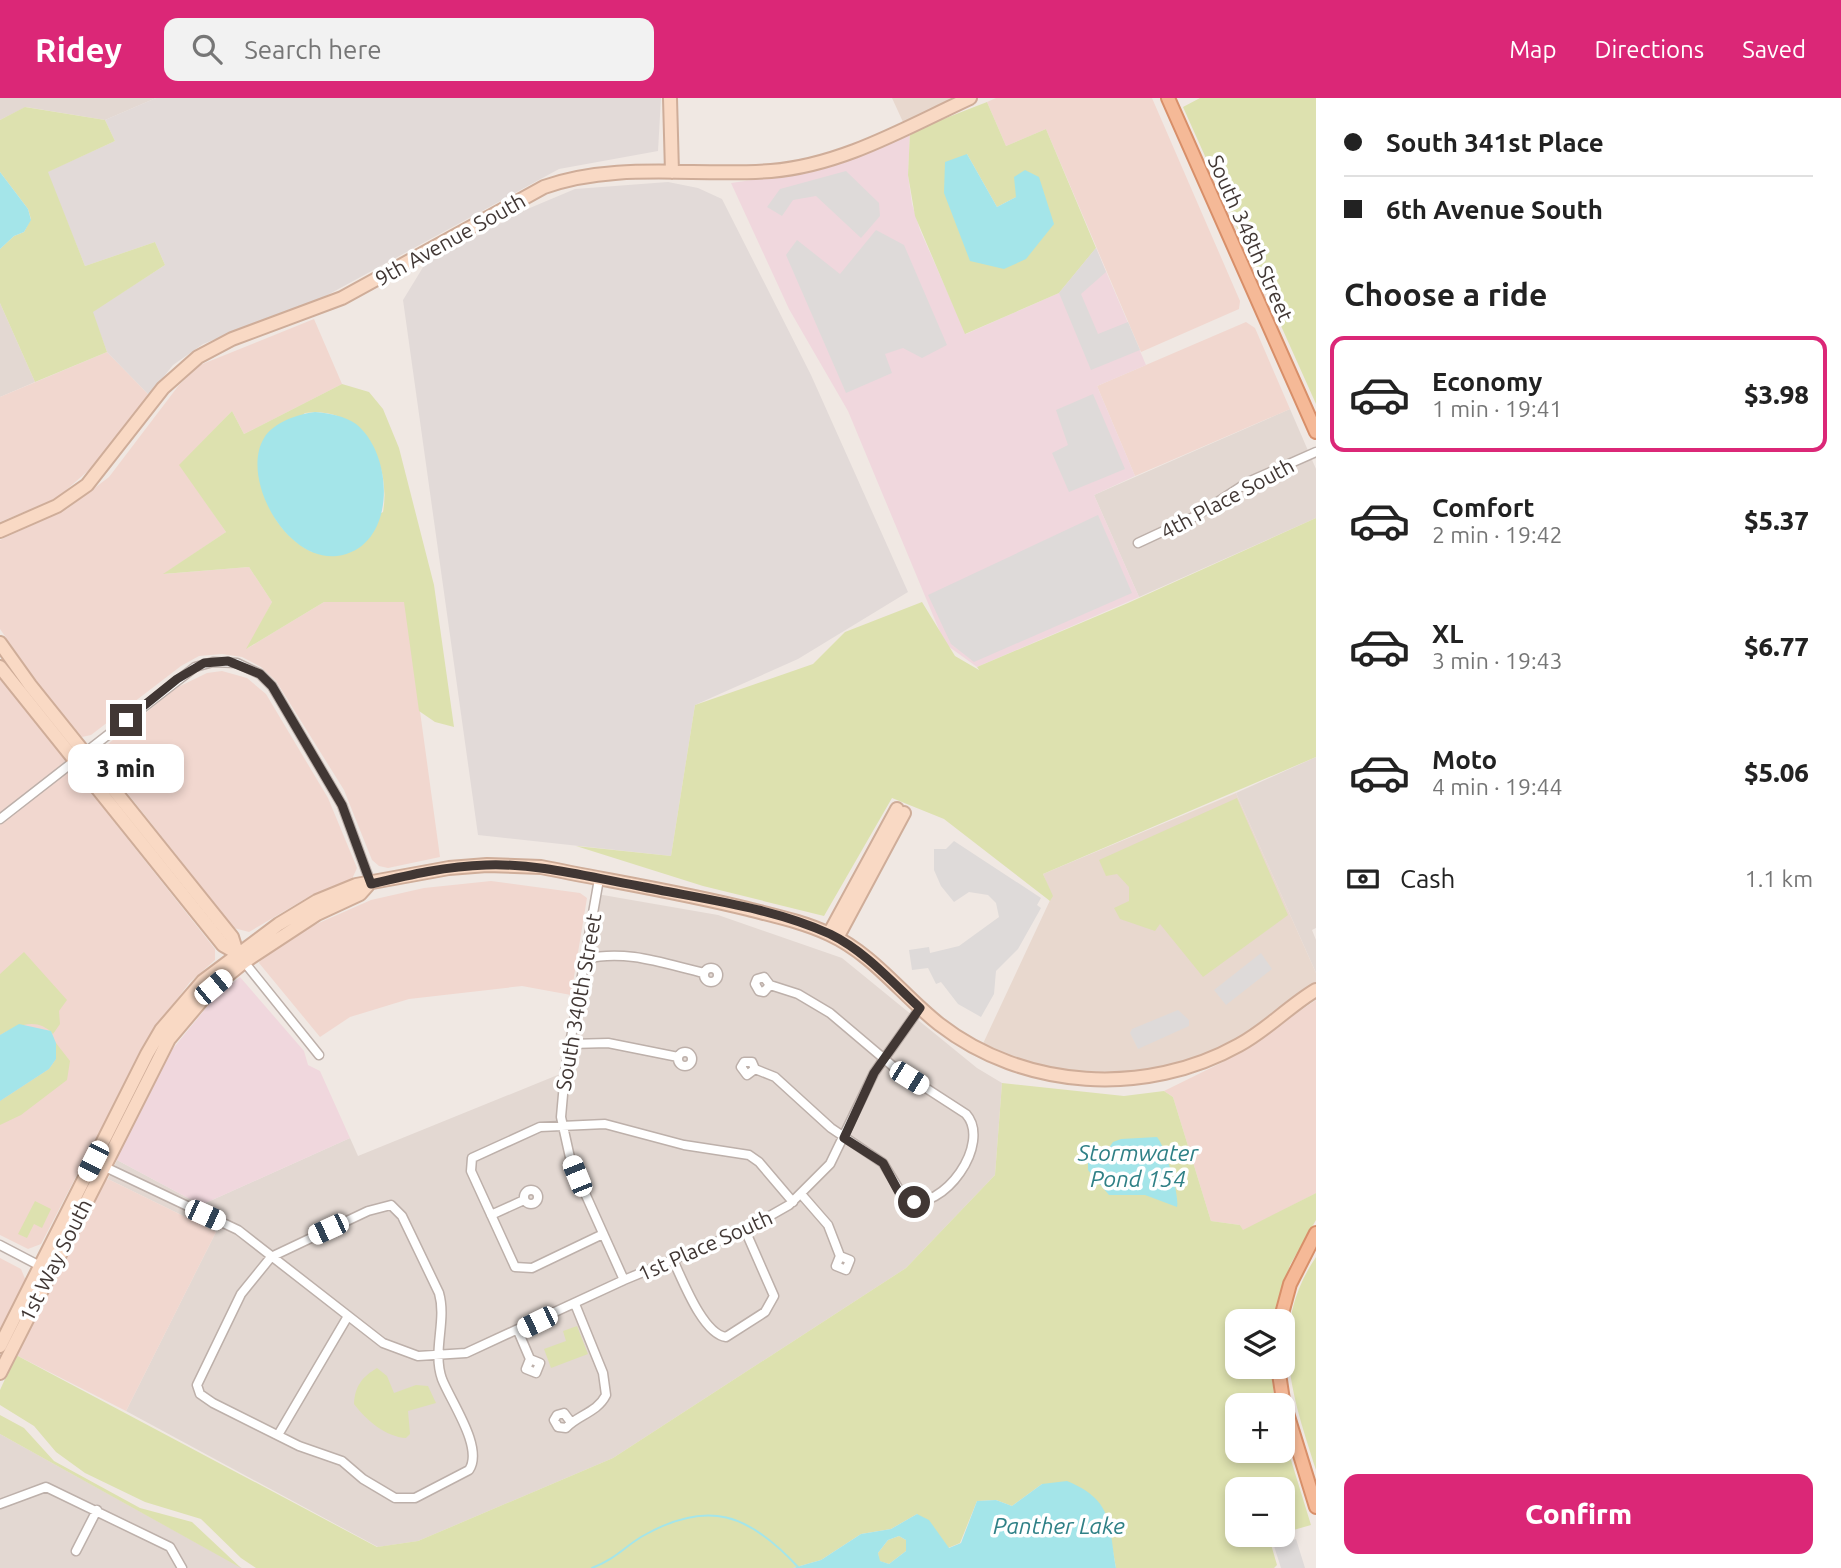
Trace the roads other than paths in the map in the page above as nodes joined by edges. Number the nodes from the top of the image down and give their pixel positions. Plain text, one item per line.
1 (670, 98) edge
2 (970, 98) edge
3 (1168, 98) edge
4 (671, 172) junction
5 (1316, 432) edge
6 (1316, 452) edge
7 (0, 531) edge
8 (1138, 544) dead end
9 (0, 643) edge
10 (0, 667) edge
11 (79, 758) junction
12 (901, 811) dead end
13 (0, 820) edge
14 (600, 879) junction
15 (369, 884) junction
16 (833, 936) junction
17 (240, 957) junction
18 (586, 960) junction
19 (704, 973) dead end
20 (771, 985) dead end
21 (1316, 990) edge
22 (920, 1008) junction
23 (570, 1044) junction
24 (318, 1055) dead end
25 (678, 1057) dead end
26 (883, 1058) junction
27 (755, 1069) dead end
28 (563, 1125) junction
29 (844, 1138) junction
30 (103, 1166) junction
31 (801, 1194) junction
32 (524, 1200) dead end
33 (793, 1202) junction
34 (491, 1215) junction
35 (745, 1230) junction
36 (1316, 1233) edge
37 (603, 1234) junction
38 (0, 1245) edge
39 (841, 1256) dead end
40 (271, 1257) junction
41 (673, 1260) junction
42 (44, 1268) junction
43 (624, 1280) junction
44 (575, 1304) junction
45 (1283, 1309) edge
46 (348, 1316) junction
47 (518, 1331) junction
48 (0, 1346) edge
49 (438, 1357) junction
50 (530, 1359) dead end
51 (0, 1373) edge
52 (1280, 1379) edge
53 (570, 1421) dead end
54 (278, 1435) junction
55 (0, 1504) edge
56 (1316, 1507) edge
57 (97, 1510) junction
58 (76, 1551) dead end
59 (182, 1568) edge

1 - 4 main road
2 - 4 main road, 9th Avenue South
3 - 5 main road, South 348th Street
4 - 7 main road, 9th Avenue South
6 - 8 street, 4th Place South
9 - 11 main road
10 - 11 main road
11 - 13 street
11 - 15 street
11 - 17 main road
12 - 16 main road
14 - 15 main road, 1st Way South
14 - 16 main road, 1st Way South
14 - 18 street, South 340th Street
15 - 17 main road, 1st Way South
16 - 22 main road, 1st Way South
17 - 24 street
17 - 30 main road, 1st Way South
17 - 42 main road, 1st Way South
18 - 19 street
18 - 23 street, South 340th Street
20 - 26 street
21 - 22 main road, 1st Way South
22 - 26 street, 1st Place South
23 - 25 street
23 - 28 street, South 340th Street
26 - 29 street, 1st Place South
26 - 29 street
27 - 29 street
28 - 33 street
28 - 34 street
28 - 37 street, South 340th Street
29 - 31 street, 1st Place South
30 - 40 street, 1st Place South
30 - 42 main road, 1st Way South
31 - 33 street, 1st Place South
31 - 39 street
32 - 34 street
33 - 35 street, 1st Place South
34 - 37 street
35 - 41 street, 1st Place South
35 - 41 street
36 - 45 main road
37 - 43 street, South 340th Street
38 - 42 street
40 - 46 street, 1st Place South
40 - 49 street
40 - 54 street
41 - 43 street, 1st Place South
42 - 48 main road, 1st Way South
42 - 51 main road, 1st Way South
43 - 44 street, 1st Place South
44 - 47 street, 1st Place South
44 - 53 street
46 - 49 street, 1st Place South
46 - 54 street
47 - 49 street, 1st Place South
47 - 50 street
49 - 54 street
52 - 56 main road
55 - 57 street
57 - 58 street
57 - 59 street

